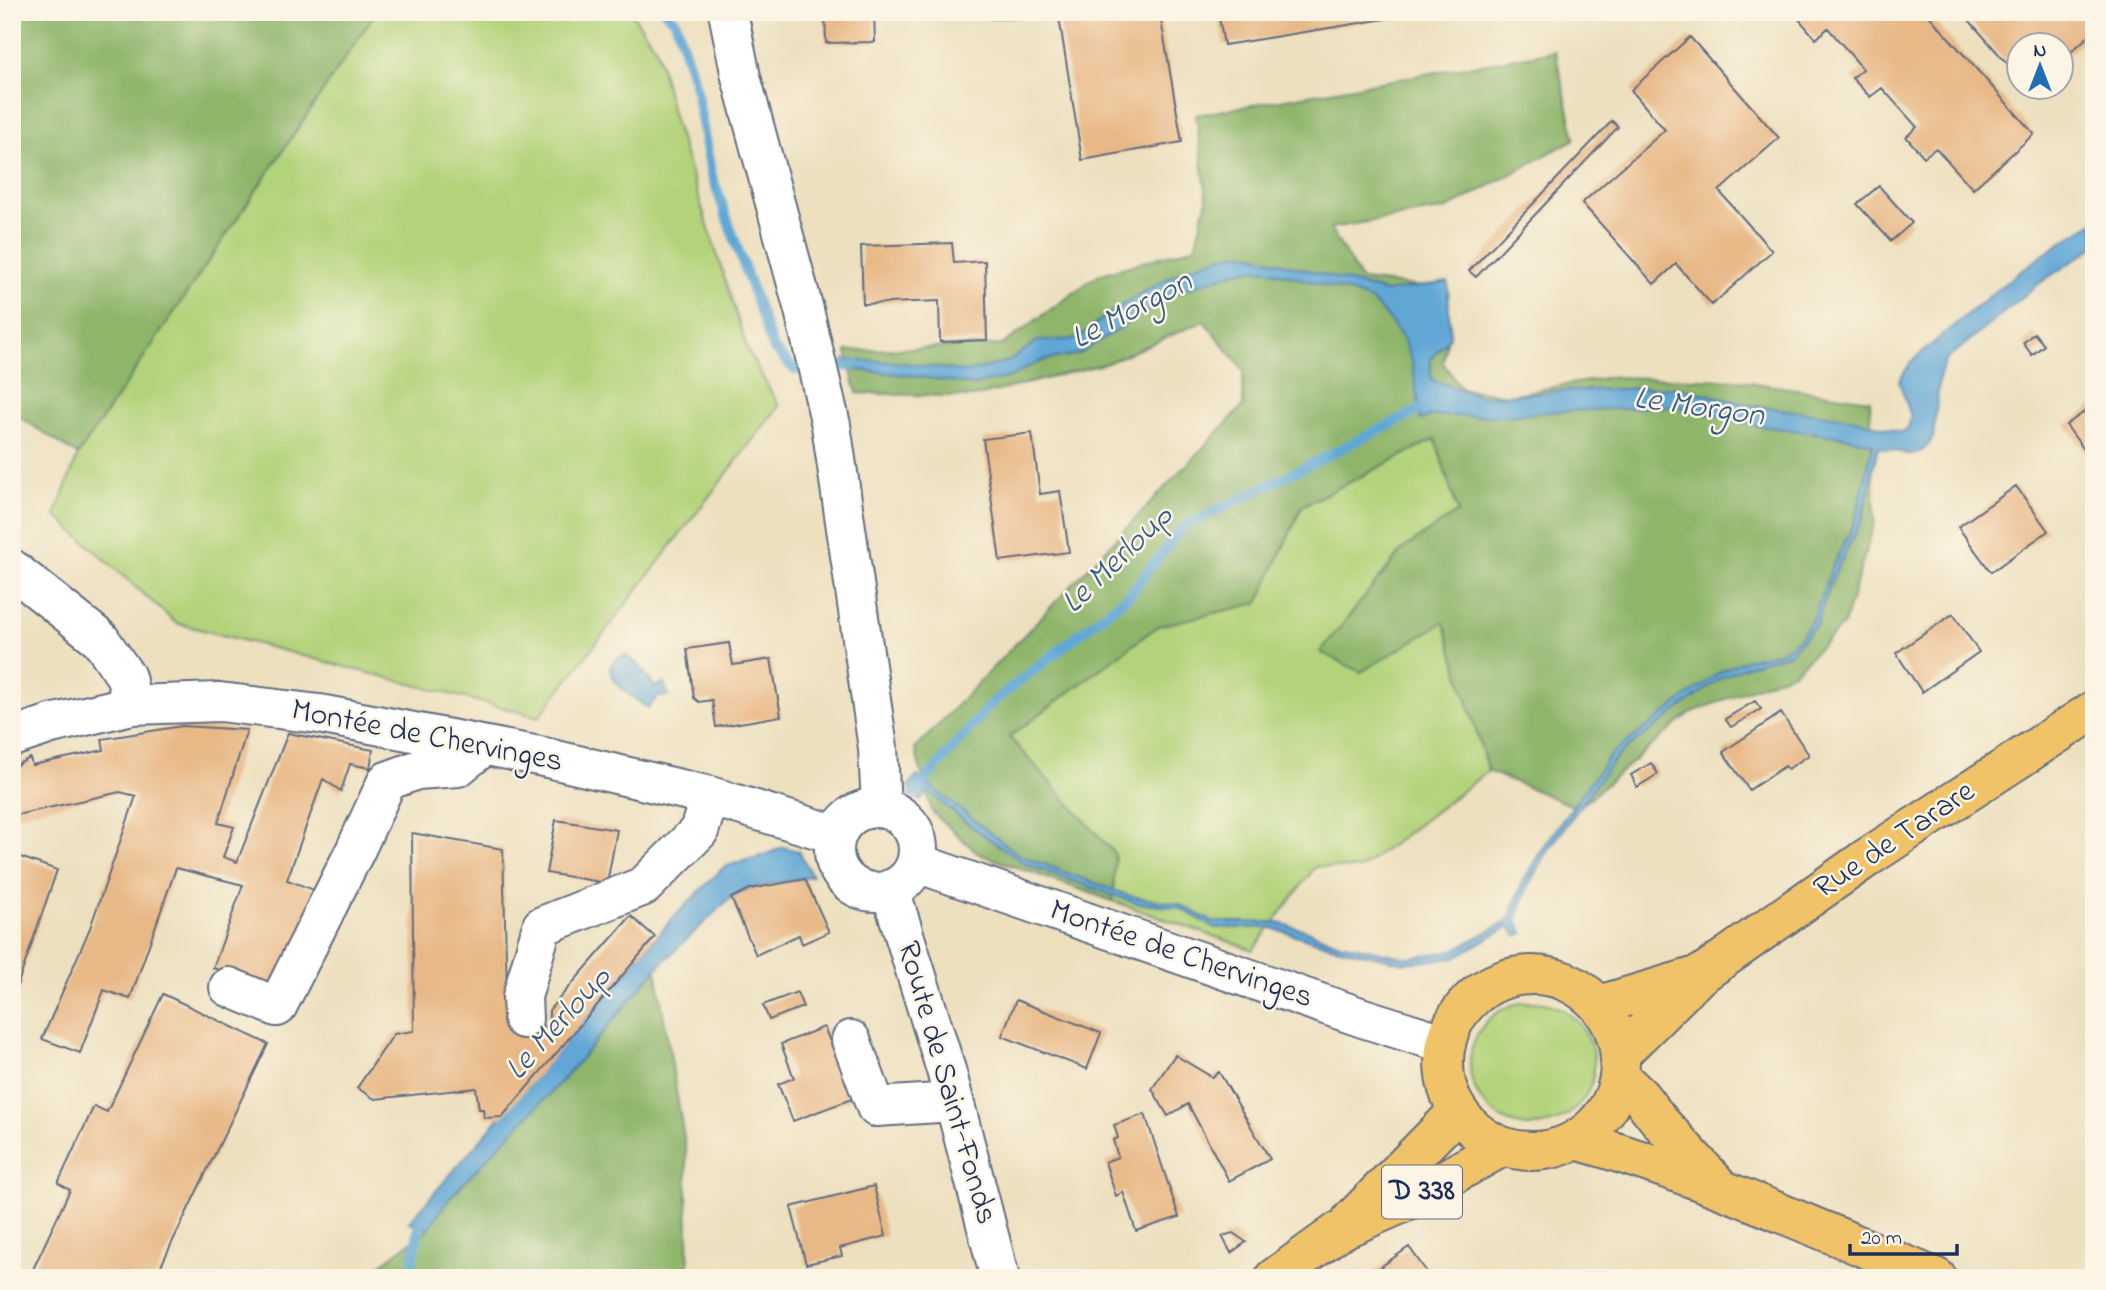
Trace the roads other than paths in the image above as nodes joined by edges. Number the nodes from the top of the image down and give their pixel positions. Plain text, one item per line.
1 (727, 12) edge
2 (12, 569) edge
3 (132, 705) junction
4 (2094, 710) edge
5 (12, 737) edge
6 (484, 746) junction
7 (710, 796) junction
8 (881, 808) junction
9 (837, 835) junction
10 (903, 876) junction
11 (1699, 976) junction
12 (229, 987) dead end
13 (1599, 1005) junction
14 (523, 1019) dead end
15 (851, 1040) dead end
16 (1446, 1044) junction
17 (1620, 1065) junction
18 (954, 1101) junction
19 (1457, 1112) junction
20 (1576, 1140) junction
21 (1502, 1147) junction
22 (1721, 1188) junction
23 (1339, 1231) junction
24 (1000, 1278) edge
25 (1274, 1278) edge
26 (1937, 1278) edge

1 - 8 street
2 - 3 street
3 - 5 street, Montée de Chervinges
3 - 6 street, Montée de Chervinges
4 - 11 main road, Rue de Tarare
6 - 7 street, Montée de Chervinges
6 - 12 street
7 - 9 street, Montée de Chervinges
7 - 14 street
8 - 9 street
8 - 10 street
9 - 10 street
10 - 16 street, Montée de Chervinges
10 - 18 street, Route de Saint-Fonds
11 - 13 main road, Rue de Tarare
11 - 17 main road, Rue de Tarare
13 - 16 main road
13 - 17 main road
15 - 18 street
16 - 19 main road
17 - 20 main road
17 - 22 main road
18 - 24 street, Route de Saint-Fonds
19 - 21 main road
19 - 23 main road, D 338
20 - 21 main road
20 - 22 main road
21 - 23 main road, D 338
22 - 26 main road
23 - 25 main road, D 338

